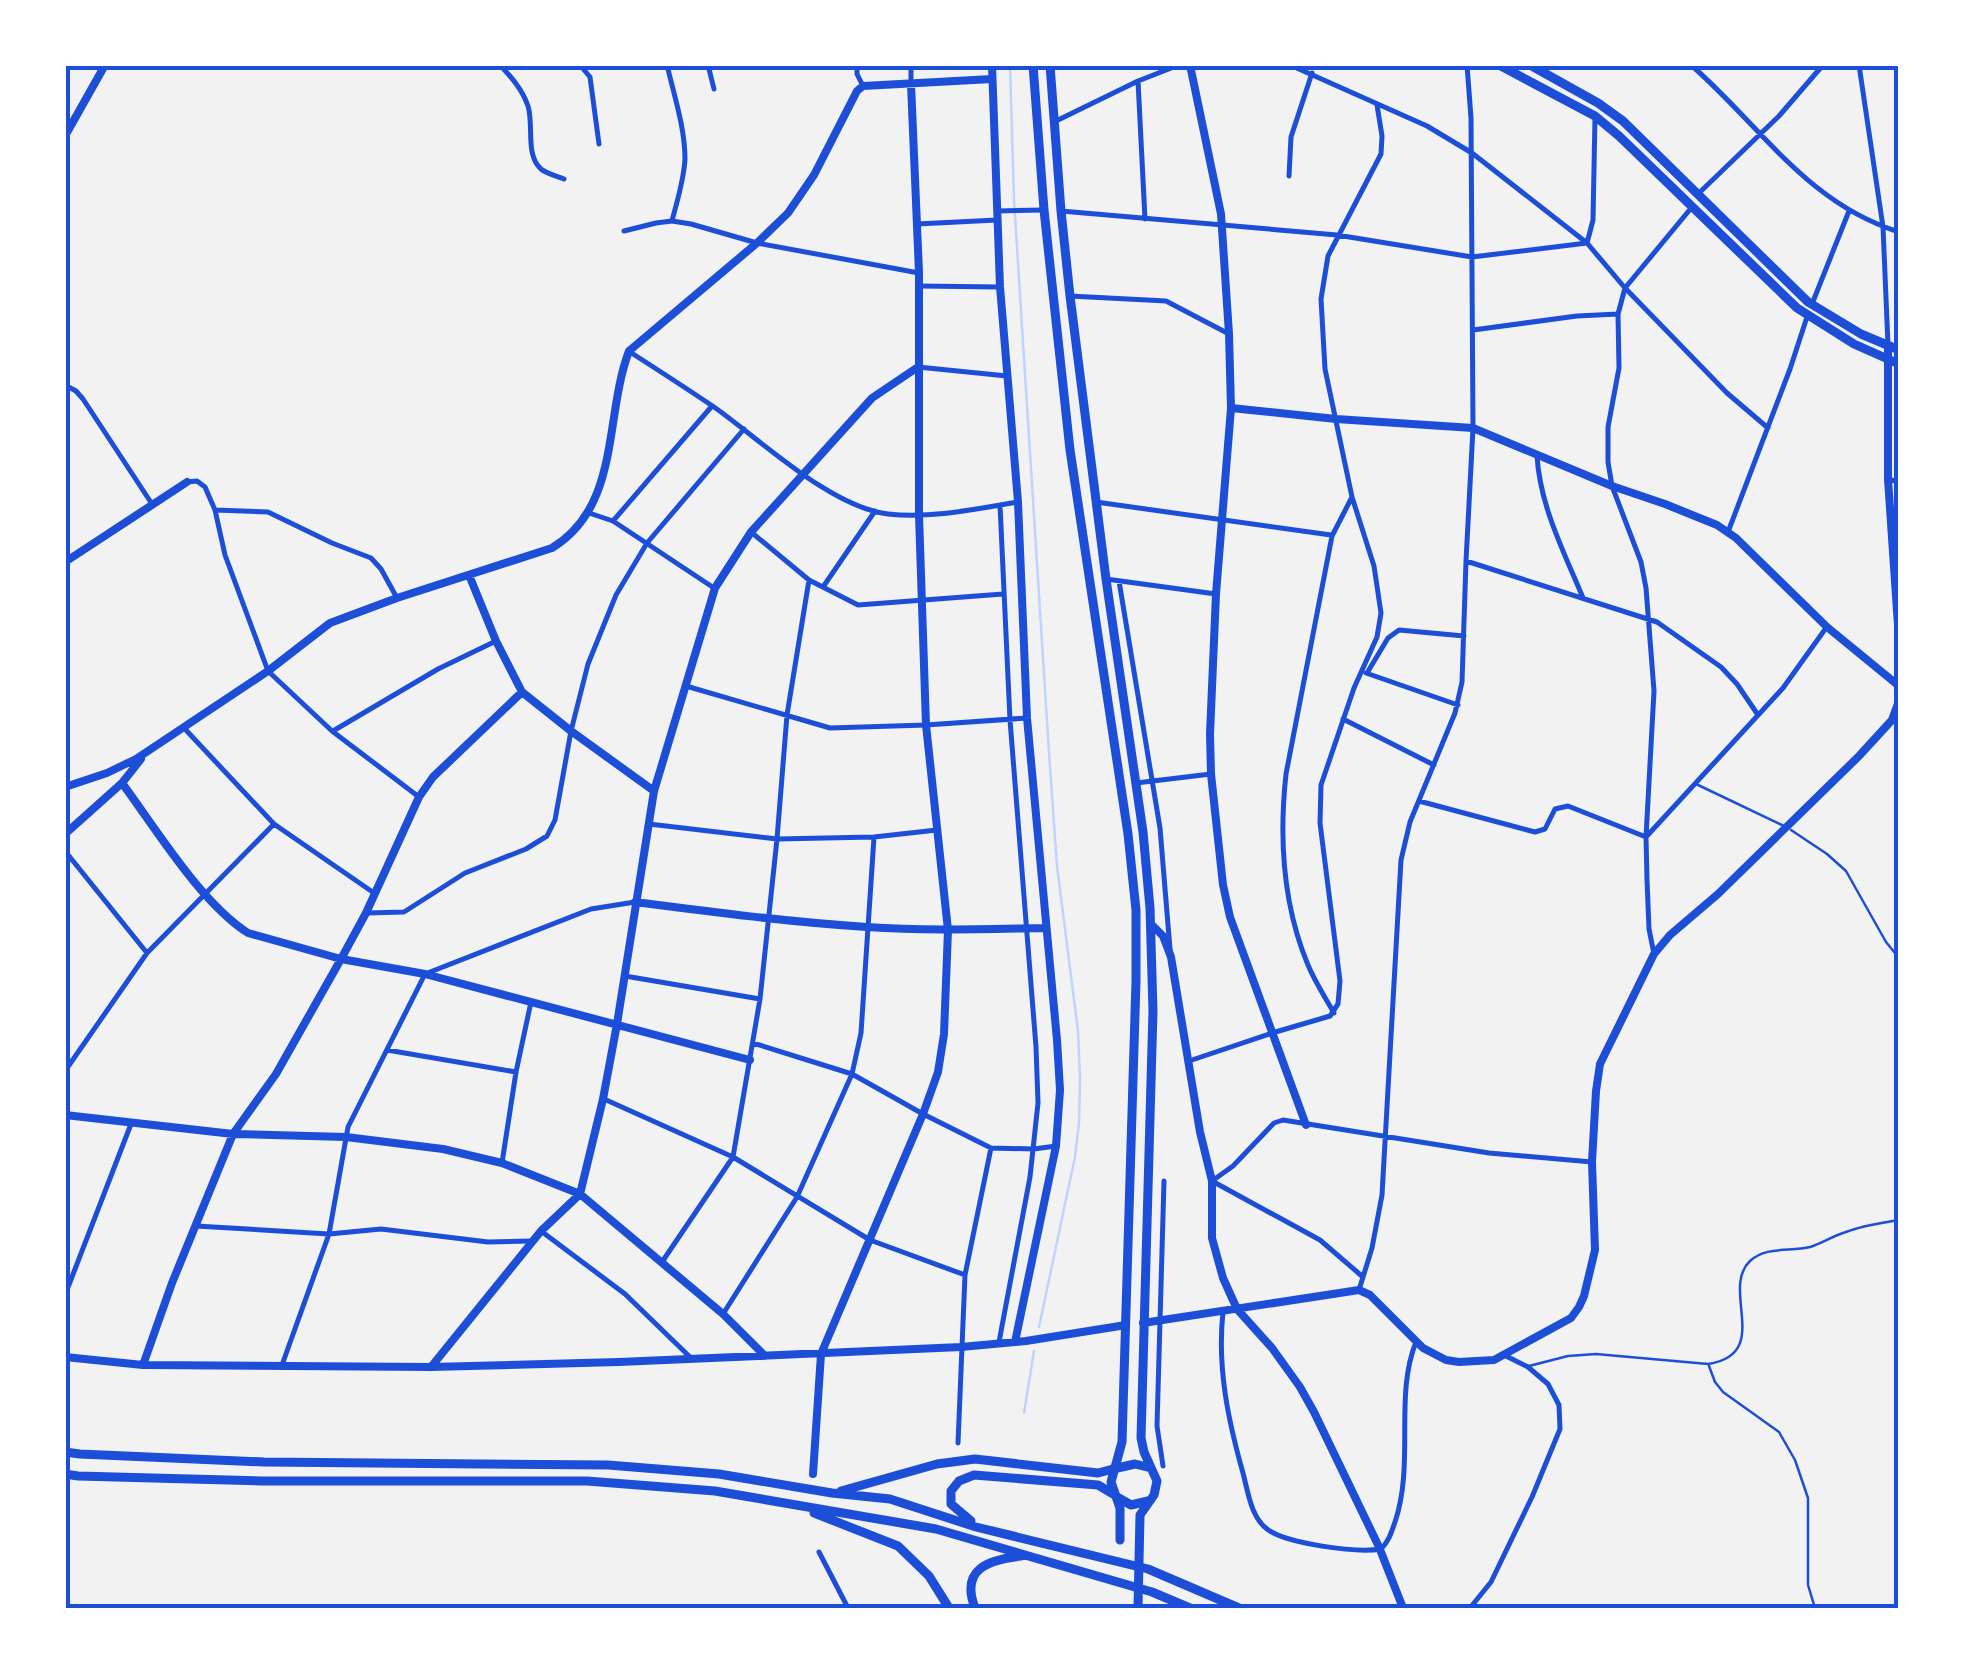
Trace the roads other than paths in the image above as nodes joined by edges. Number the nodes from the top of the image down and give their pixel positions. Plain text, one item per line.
1 (105, 65) edge
2 (500, 65) edge
3 (580, 65) edge
4 (668, 65) edge
5 (708, 65) edge
6 (848, 65) edge
7 (857, 65) edge
8 (911, 65) edge
9 (992, 65) edge
10 (1033, 65) edge
11 (1050, 65) edge
12 (1179, 65) edge
13 (1190, 65) edge
14 (1290, 65) edge
15 (1467, 65) edge
16 (1499, 65) edge
17 (1530, 65) edge
18 (1691, 65) edge
19 (1824, 65) edge
20 (1859, 65) edge
21 (1699, 68) edge
22 (858, 74) junction
23 (1312, 74) junction
24 (992, 79) junction
25 (1138, 81) junction
26 (911, 84) junction
27 (862, 86) junction
28 (714, 89) dead end
29 (1377, 104) junction
30 (1595, 116) junction
31 (1038, 123) junction
32 (1054, 124) junction
33 (1760, 134) junction
34 (1039, 135) junction
35 (65, 136) edge
36 (599, 144) dead end
37 (1472, 153) junction
38 (1289, 176) dead end
39 (564, 178) dead end
40 (1698, 194) junction
41 (1692, 207) junction
42 (1044, 210) junction
43 (1849, 210) junction
44 (1061, 211) junction
45 (997, 216) junction
46 (1145, 220) junction
47 (672, 222) junction
48 (917, 224) junction
49 (1223, 224) junction
50 (1883, 227) junction
51 (624, 231) dead end
52 (1899, 232) edge
53 (1337, 235) junction
54 (757, 243) junction
55 (1588, 243) junction
56 (1472, 257) junction
57 (919, 272) junction
58 (919, 286) junction
59 (1000, 288) junction
60 (1625, 288) junction
61 (1070, 296) junction
62 (1812, 304) junction
63 (1618, 314) junction
64 (1808, 317) junction
65 (1473, 330) junction
66 (1229, 334) junction
67 (1888, 346) junction
68 (1899, 350) edge
69 (628, 351) junction
70 (1887, 360) junction
71 (1899, 364) edge
72 (918, 367) junction
73 (1007, 376) junction
74 (65, 385) edge
75 (712, 406) junction
76 (1231, 408) junction
77 (1336, 419) junction
78 (1473, 428) junction
79 (1768, 428) junction
80 (744, 429) junction
81 (1089, 447) junction
82 (1070, 450) junction
83 (1537, 456) junction
84 (803, 474) junction
85 (1888, 479) junction
86 (187, 482) joint
87 (1899, 482) edge
88 (1612, 486) junction
89 (1352, 497) junction
90 (1018, 502) junction
91 (1096, 502) junction
92 (152, 504) junction
93 (1000, 505) junction
94 (215, 510) junction
95 (875, 511) junction
96 (589, 513) junction
97 (919, 516) junction
98 (1222, 521) junction
99 (614, 522) junction
100 (752, 532) junction
101 (1728, 532) junction
102 (1332, 536) junction
103 (647, 543) junction
104 (1466, 561) junction
105 (65, 562) edge
106 (469, 575) junction
107 (1106, 579) junction
108 (809, 580) junction
109 (1119, 581) junction
110 (715, 588) junction
111 (823, 588) junction
112 (1004, 594) junction
113 (1216, 594) junction
114 (1897, 595) edge
115 (398, 598) junction
116 (1583, 598) junction
117 (922, 602) junction
118 (1648, 618) junction
119 (1826, 627) junction
120 (1464, 636) junction
121 (1899, 640) edge
122 (496, 642) junction
123 (268, 671) junction
124 (1364, 672) junction
125 (686, 686) junction
126 (1899, 686) edge
127 (522, 692) junction
128 (1458, 704) junction
129 (1899, 706) edge
130 (1758, 715) junction
131 (787, 716) junction
132 (1027, 718) junction
133 (1342, 719) junction
134 (1010, 720) junction
135 (926, 725) junction
136 (184, 728) junction
137 (332, 731) junction
138 (571, 732) junction
139 (146, 752) junction
140 (1434, 765) junction
141 (1212, 774) junction
142 (1152, 781) junction
143 (1136, 782) junction
144 (122, 783) junction
145 (1695, 784) junction
146 (65, 787) edge
147 (654, 791) junction
148 (420, 797) junction
149 (1419, 801) junction
150 (274, 824) junction
151 (649, 824) junction
152 (1788, 828) junction
153 (937, 830) junction
154 (65, 834) edge
155 (1646, 837) junction
156 (777, 838) junction
157 (874, 838) junction
158 (65, 851) edge
159 (374, 893) junction
160 (205, 896) junction
161 (635, 902) junction
162 (1150, 908) junction
163 (1136, 910) junction
164 (366, 913) junction
165 (768, 918) junction
166 (1151, 924) junction
167 (868, 927) junction
168 (1026, 928) junction
169 (1045, 928) junction
170 (948, 930) junction
171 (147, 953) junction
172 (1654, 954) junction
173 (1171, 956) junction
174 (1899, 958) edge
175 (342, 959) junction
176 (425, 974) junction
177 (624, 976) junction
178 (760, 999) junction
179 (531, 1002) junction
180 (1334, 1013) junction
181 (617, 1024) junction
182 (1272, 1032) junction
183 (753, 1043) junction
184 (386, 1050) junction
185 (750, 1060) junction
186 (1189, 1061) junction
187 (65, 1071) edge
188 (516, 1072) junction
189 (852, 1074) junction
190 (603, 1099) junction
191 (924, 1114) junction
192 (65, 1115) edge
193 (131, 1124) junction
194 (1306, 1125) junction
195 (233, 1134) junction
196 (346, 1137) junction
197 (1384, 1137) junction
198 (1056, 1146) junction
199 (992, 1148) junction
200 (1034, 1149) junction
201 (733, 1158) junction
202 (1592, 1162) junction
203 (502, 1163) junction
204 (1164, 1180) dead end
205 (1212, 1182) junction
206 (580, 1194) junction
207 (797, 1197) junction
208 (1899, 1220) edge
209 (196, 1226) junction
210 (541, 1231) junction
211 (329, 1234) junction
212 (870, 1240) junction
213 (533, 1241) junction
214 (1146, 1241) junction
215 (1162, 1242) junction
216 (662, 1262) junction
217 (964, 1274) junction
218 (1363, 1277) junction
219 (1359, 1290) junction
220 (65, 1295) edge
221 (1236, 1309) junction
222 (1223, 1312) junction
223 (723, 1314) junction
224 (1160, 1320) junction
225 (1143, 1323) junction
226 (1126, 1325) junction
227 (1015, 1342) junction
228 (1416, 1342) junction
229 (999, 1344) junction
230 (961, 1347) junction
231 (821, 1354) junction
232 (1504, 1354) junction
233 (765, 1356) junction
234 (65, 1358) edge
235 (692, 1359) junction
236 (1708, 1364) junction
237 (143, 1365) junction
238 (282, 1366) junction
239 (1528, 1367) junction
240 (431, 1368) junction
241 (958, 1443) dead end
242 (65, 1452) edge
243 (1158, 1468) junction
244 (1113, 1469) junction
245 (65, 1474) edge
246 (813, 1474) dead end
247 (832, 1494) junction
248 (1115, 1496) junction
249 (1150, 1500) junction
250 (792, 1505) junction
251 (976, 1526) junction
252 (1120, 1540) dead end
253 (1381, 1550) junction
254 (819, 1552) dead end
255 (1026, 1556) junction
256 (848, 1608) edge
257 (949, 1608) edge
258 (975, 1608) edge
259 (1138, 1608) edge
260 (1190, 1608) edge
261 (1238, 1608) edge
262 (1403, 1608) edge
263 (1470, 1608) edge
264 (1816, 1608) edge

1 - 35 street
2 - 39 street
3 - 36 street
4 - 47 street
5 - 28 street
6 - 22 street
7 - 22 street
8 - 26 street
9 - 24 street
10 - 31 main road
11 - 32 main road
12 - 25 street
13 - 49 street
14 - 23 street
15 - 37 street
16 - 30 main road
17 - 40 main road
18 - 21 street
19 - 33 street
20 - 50 street
21 - 33 street
22 - 27 street
23 - 29 street
23 - 38 street
24 - 26 street
24 - 45 street
25 - 32 street
25 - 46 street
26 - 27 street
26 - 48 street
27 - 54 street
29 - 37 street
29 - 53 street
30 - 41 main road
30 - 55 street
31 - 32 main road
31 - 34 main road
32 - 34 main road
32 - 44 main road
33 - 40 street
33 - 43 street
34 - 42 main road
37 - 55 street
37 - 56 street
40 - 62 main road
41 - 60 street
41 - 64 main road
42 - 44 main road
42 - 45 street
42 - 82 main road
43 - 50 street
43 - 62 street
44 - 46 street
44 - 61 main road
45 - 48 street
45 - 59 street
46 - 49 street
47 - 51 street
47 - 54 street
48 - 57 street
49 - 53 street
49 - 66 street
50 - 52 street
50 - 67 street
53 - 56 street
53 - 77 street
54 - 57 street
54 - 69 street
55 - 56 street
55 - 60 street
56 - 65 street
57 - 58 street
58 - 59 street
58 - 72 street
59 - 73 street
60 - 63 street
60 - 79 street
61 - 66 street
61 - 81 main road
62 - 67 main road
63 - 65 street
63 - 88 street
64 - 70 main road
64 - 79 street
65 - 78 street
66 - 76 street
67 - 68 main road
67 - 70 street
69 - 75 street
69 - 96 street
70 - 71 main road
70 - 85 street
72 - 73 street
72 - 84 street
72 - 97 street
73 - 90 street
74 - 92 street
75 - 80 street
75 - 99 street
76 - 77 street
76 - 98 street
77 - 78 street
77 - 89 street
78 - 83 street
78 - 104 street
79 - 101 street
80 - 84 street
80 - 103 street
81 - 82 main road
81 - 91 main road
82 - 163 main road
83 - 88 street
83 - 116 street
84 - 95 street
84 - 100 street
85 - 87 street
85 - 114 street
86 - 92 street
86 - 94 street
88 - 101 street
88 - 118 street
89 - 102 street
89 - 124 street
90 - 93 street
90 - 132 street
91 - 98 street
91 - 107 main road
92 - 105 street
93 - 97 street
93 - 112 street
94 - 115 street
94 - 123 street
95 - 97 street
95 - 111 street
96 - 99 street
96 - 106 street
97 - 117 street
98 - 102 street
98 - 113 street
99 - 103 street
100 - 108 street
100 - 110 street
101 - 119 street
102 - 180 street
103 - 110 street
103 - 138 street
104 - 116 street
104 - 120 street
106 - 115 street
106 - 122 street
107 - 109 street
107 - 143 main road
108 - 111 street
108 - 131 street
109 - 113 street
109 - 142 street
110 - 125 street
111 - 117 street
112 - 117 street
112 - 134 street
113 - 141 street
114 - 121 street
115 - 123 street
116 - 118 street
117 - 135 street
118 - 130 street
118 - 155 street
119 - 126 street
119 - 130 street
120 - 124 street
120 - 128 street
122 - 127 street
122 - 137 street
123 - 136 street
123 - 137 street
124 - 128 street
124 - 133 street
125 - 131 street
125 - 147 street
127 - 138 street
127 - 148 street
128 - 140 street
129 - 152 street
130 - 145 street
131 - 135 street
131 - 156 street
132 - 134 street
132 - 169 street
133 - 140 street
133 - 180 street
134 - 135 street
134 - 168 street
135 - 153 street
136 - 139 street
136 - 150 street
137 - 148 street
138 - 147 street
138 - 164 street
139 - 144 street
139 - 146 street
140 - 149 street
141 - 142 street
141 - 182 street
142 - 143 street
142 - 173 street
143 - 162 main road
144 - 154 street
144 - 160 street
145 - 152 lane
145 - 155 street
147 - 151 street
148 - 159 street
149 - 155 street
149 - 197 street
150 - 159 street
150 - 160 street
151 - 156 street
151 - 161 street
152 - 172 street
152 - 174 lane
153 - 157 street
153 - 170 street
155 - 172 street
156 - 157 street
156 - 165 street
157 - 167 street
158 - 171 street
159 - 164 street
160 - 171 street
160 - 175 street
161 - 165 street
161 - 176 street
161 - 177 street
162 - 163 main road
162 - 166 main road
163 - 226 main road
164 - 175 street
165 - 167 street
165 - 178 street
166 - 173 street
166 - 214 main road
167 - 170 street
167 - 189 street
168 - 169 street
168 - 170 street
168 - 200 street
169 - 198 street
170 - 191 street
171 - 187 street
172 - 202 street
173 - 186 street
175 - 176 street
175 - 195 street
176 - 179 street
176 - 184 street
177 - 178 street
177 - 181 street
178 - 183 street
179 - 181 street
179 - 188 street
180 - 182 street
181 - 185 street
181 - 190 street
182 - 186 street
182 - 194 street
183 - 185 street
183 - 189 street
184 - 188 street
184 - 196 street
185 - 201 street
186 - 205 street
188 - 203 street
189 - 191 street
189 - 207 street
190 - 201 street
190 - 206 street
191 - 199 street
191 - 212 street
192 - 193 street
193 - 195 street
193 - 220 street
194 - 197 street
194 - 205 street
195 - 196 street
195 - 209 street
196 - 203 street
196 - 211 street
197 - 202 street
197 - 218 street
198 - 200 street
198 - 227 street
199 - 200 street
199 - 217 street
200 - 229 street
201 - 207 street
201 - 216 street
202 - 232 street
203 - 206 street
204 - 215 street
205 - 218 street
205 - 221 street
206 - 210 street
206 - 216 street
207 - 212 street
207 - 223 street
208 - 236 lane
209 - 211 street
209 - 237 street
210 - 213 street
210 - 235 street
211 - 213 street
211 - 238 street
212 - 217 street
212 - 231 street
213 - 240 street
214 - 215 street
214 - 225 main road
215 - 224 street
216 - 223 street
217 - 230 street
218 - 219 street
219 - 221 street
219 - 228 street
221 - 222 street
221 - 253 street
222 - 224 street
222 - 253 street
223 - 233 street
224 - 225 street
224 - 243 street
225 - 226 main road
225 - 243 main road
226 - 227 street
226 - 244 main road
227 - 229 street
228 - 232 street
228 - 253 street
229 - 230 street
230 - 231 street
230 - 241 street
231 - 233 street
231 - 246 street
232 - 239 street
233 - 235 street
234 - 237 street
235 - 240 street
236 - 239 lane
236 - 264 lane
237 - 238 street
238 - 240 street
239 - 263 street
242 - 247 main road
243 - 244 main road
243 - 249 main road
244 - 247 main road
244 - 248 main road
245 - 250 main road
247 - 251 main road
248 - 249 main road
248 - 251 main road
248 - 252 main road
249 - 259 main road
250 - 255 main road
250 - 257 main road
251 - 261 main road
253 - 262 street
254 - 256 street
255 - 258 main road
255 - 260 main road

